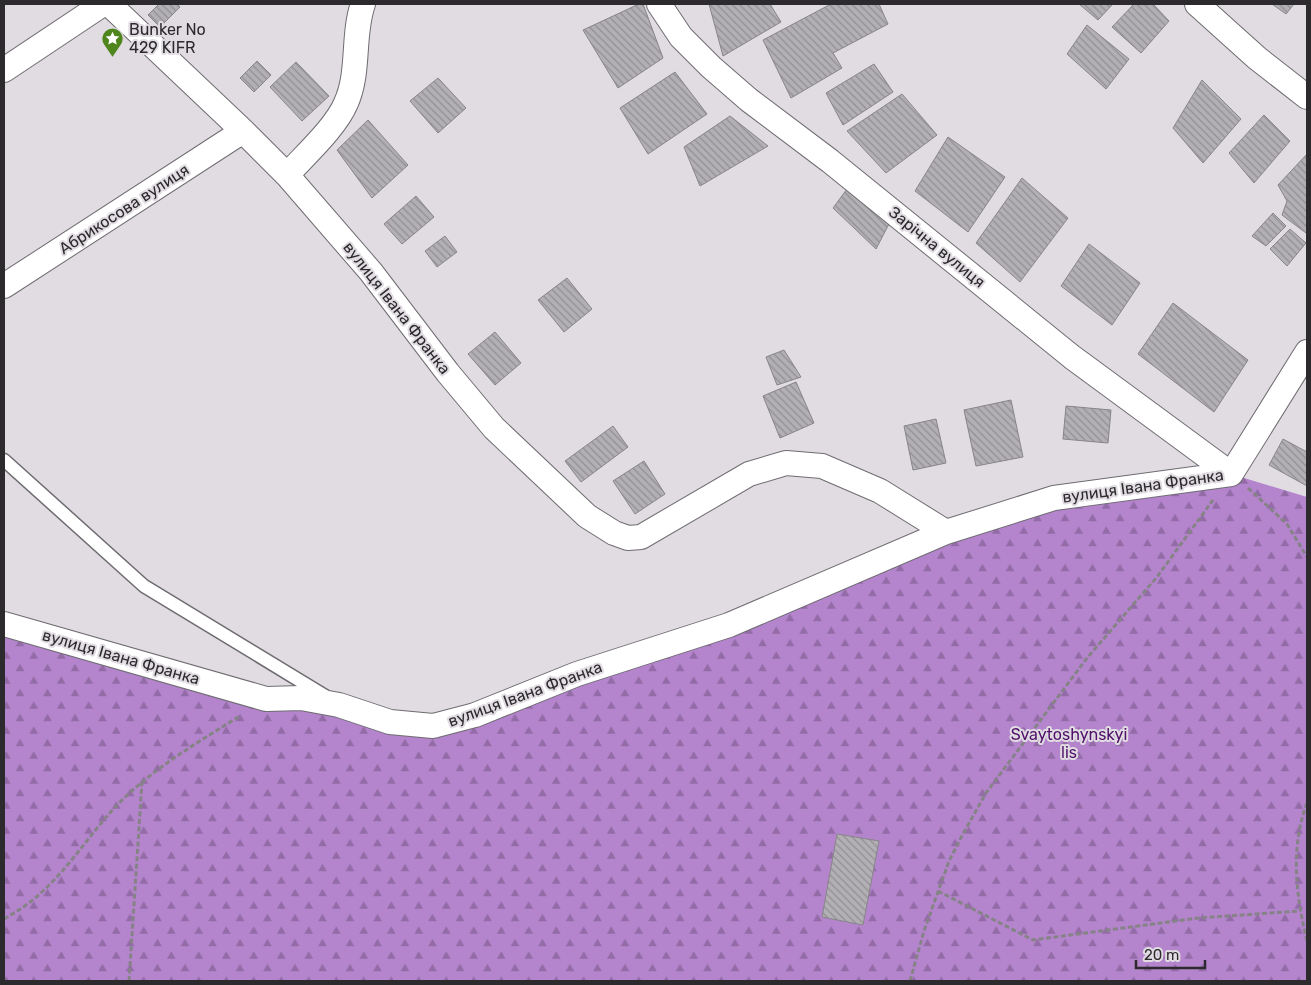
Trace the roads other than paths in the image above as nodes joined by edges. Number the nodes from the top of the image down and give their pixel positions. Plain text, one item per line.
1 (103, 4) edge
2 (109, 4) edge
3 (363, 4) edge
4 (658, 4) edge
5 (1197, 4) edge
6 (4, 70) edge
7 (1307, 97) edge
8 (243, 131) junction
9 (287, 175) junction
10 (4, 286) edge
11 (1307, 352) edge
12 (4, 460) edge
13 (1231, 474) junction
14 (946, 532) junction
15 (4, 624) edge
16 (339, 705) junction

1 - 6 street
2 - 8 street, вулиця Івана Франка
3 - 9 street
4 - 13 street, Зарічна вулиця
5 - 7 street
8 - 9 street, вулиця Івана Франка
8 - 10 street, Абрикосова вулиця
9 - 14 street, вулиця Івана Франка
11 - 13 street, вулиця Івана Франка
12 - 16 lane
13 - 14 street, вулиця Івана Франка
14 - 16 street, вулиця Івана Франка
15 - 16 street, вулиця Івана Франка

